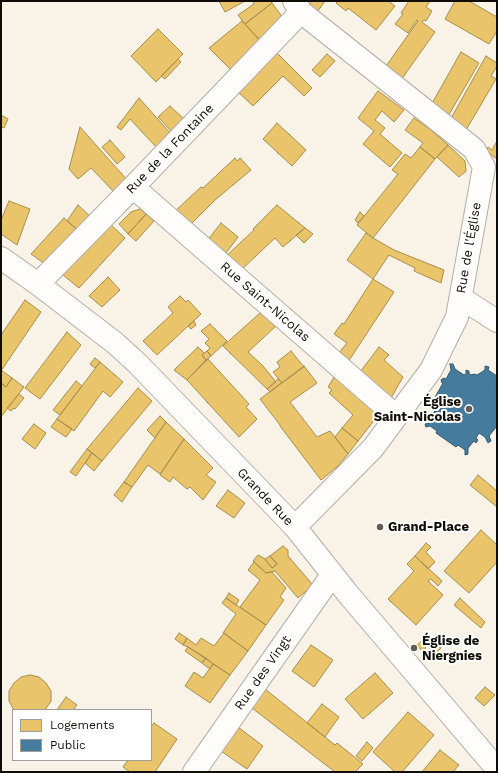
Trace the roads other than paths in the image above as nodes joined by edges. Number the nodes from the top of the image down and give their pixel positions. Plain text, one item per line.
1 (298, 6) edge
2 (134, 187) junction
3 (1, 258) edge
4 (38, 284) junction
5 (461, 298) junction
6 (497, 321) edge
7 (396, 416) junction
8 (295, 527) junction
9 (332, 575) junction
10 (497, 769) edge
11 (194, 772) edge

1 - 2 street, Rue de la Fontaine
1 - 5 street, Rue de l'Église
2 - 4 street, Rue de la Fontaine
2 - 7 street, Rue Saint-Nicolas
3 - 4 street, Grande Rue
4 - 8 street, Grande Rue
5 - 6 street
5 - 7 street, Rue de l'Église
7 - 8 street, Rue de l'Église
8 - 9 street, Grande Rue
9 - 10 street, Grande Rue
9 - 11 street, Rue des Vingt

